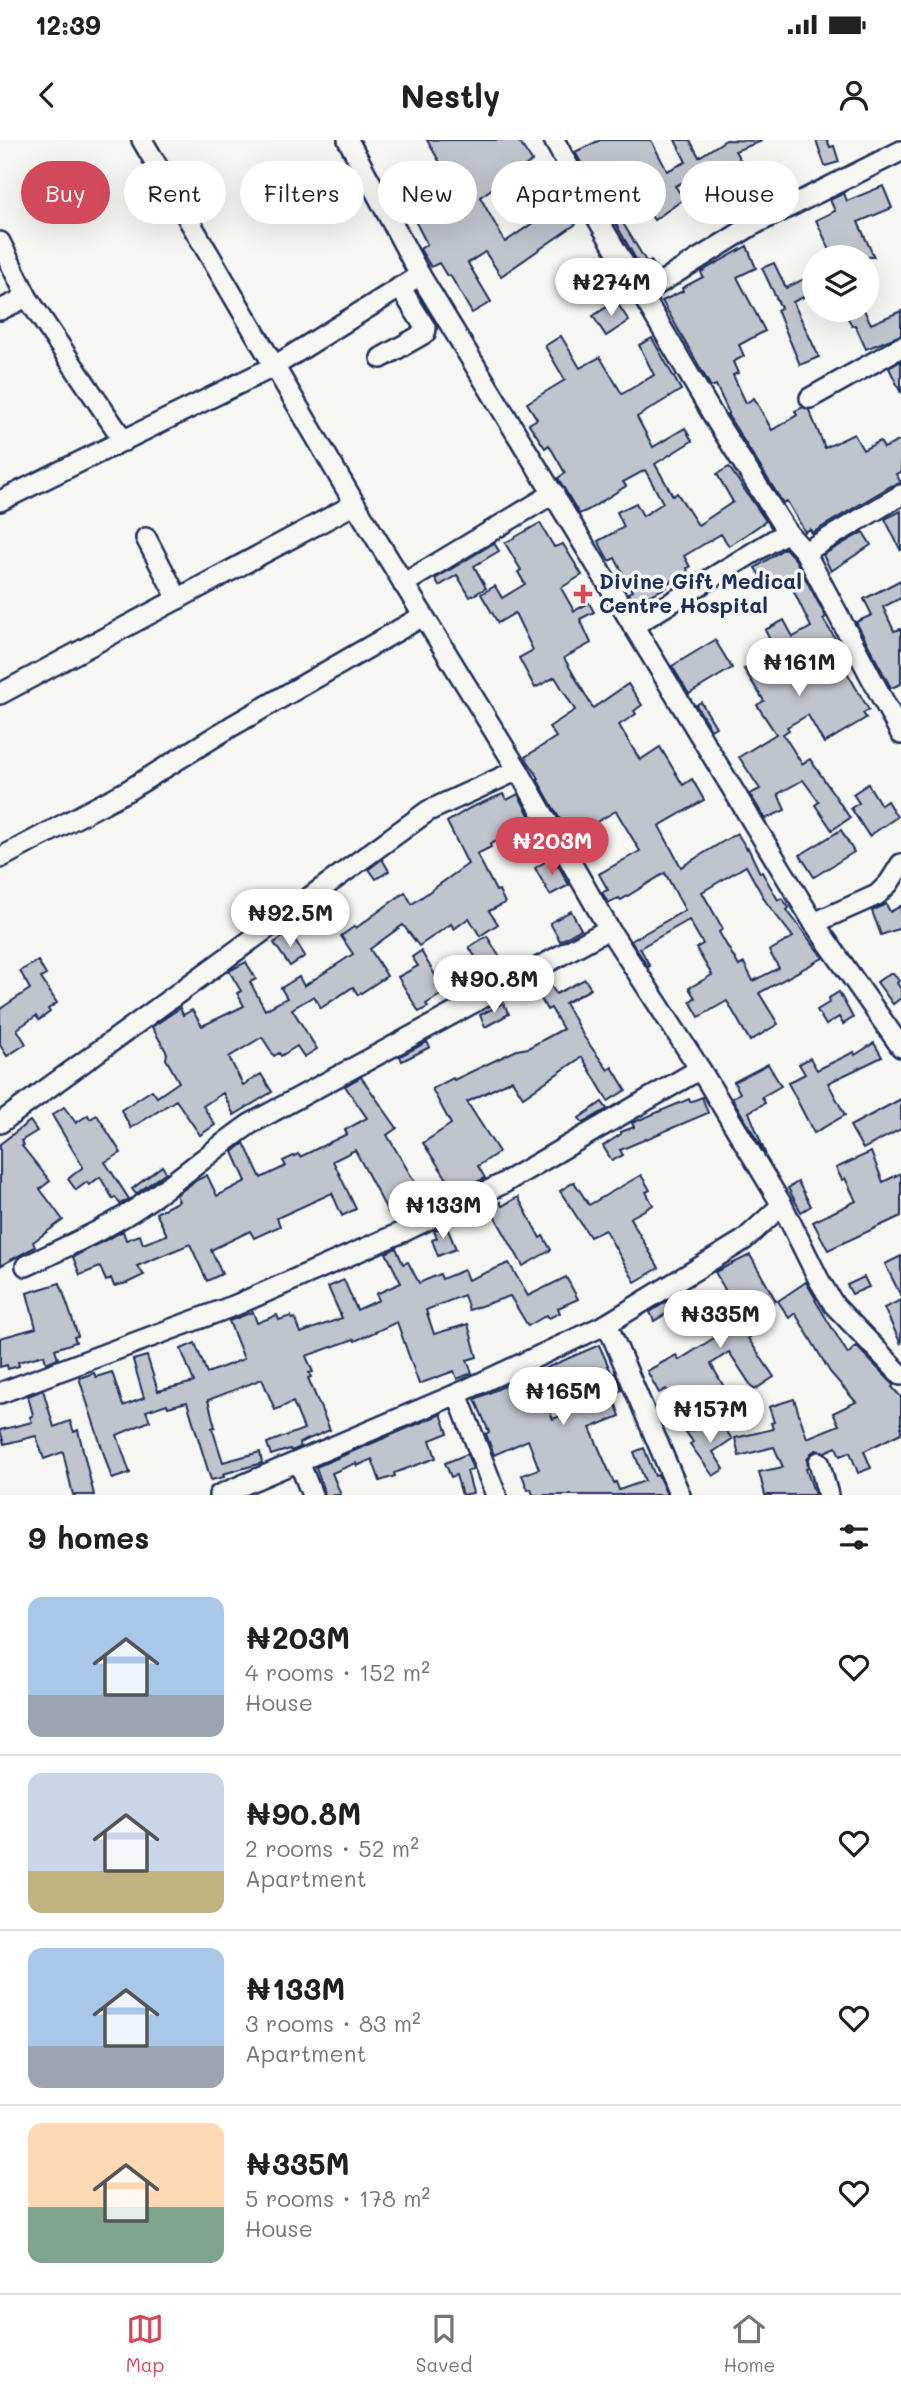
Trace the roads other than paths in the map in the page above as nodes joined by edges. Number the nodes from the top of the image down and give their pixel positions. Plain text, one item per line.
1 (142, 140) edge
2 (348, 140) edge
3 (554, 140) edge
4 (901, 151) edge
5 (0, 242) edge
6 (420, 275) junction
7 (400, 287) junction
8 (642, 294) junction
9 (27, 298) junction
10 (0, 310) edge
11 (901, 347) edge
12 (381, 358) dead end
13 (273, 367) junction
14 (810, 398) dead end
15 (124, 441) junction
16 (554, 493) junction
17 (901, 495) edge
18 (0, 501) edge
19 (355, 504) junction
20 (787, 532) junction
21 (146, 538) dead end
22 (805, 552) junction
23 (403, 584) junction
24 (178, 599) junction
25 (423, 616) junction
26 (633, 626) junction
27 (0, 694) edge
28 (901, 734) edge
29 (518, 770) junction
30 (0, 858) edge
31 (901, 864) edge
32 (814, 923) junction
33 (609, 929) junction
34 (898, 1036) edge
35 (700, 1069) junction
36 (0, 1123) edge
37 (782, 1205) junction
38 (26, 1265) dead end
39 (607, 1324) junction
40 (901, 1376) edge
41 (0, 1393) edge
42 (457, 1394) junction
43 (299, 1462) junction
44 (819, 1462) dead end
45 (219, 1495) edge
46 (313, 1495) edge
47 (496, 1495) edge
48 (680, 1495) edge
49 (828, 1495) edge

1 - 13 street
2 - 6 street
3 - 8 street
4 - 8 street
5 - 9 street
6 - 7 street
6 - 16 street
7 - 12 street
7 - 13 street
8 - 20 street
9 - 10 street
9 - 15 street
11 - 14 street
13 - 15 street
13 - 19 street
15 - 18 street
16 - 23 street
16 - 26 street
17 - 22 street
19 - 23 street
19 - 24 street
20 - 22 street
20 - 26 street
21 - 24 street
22 - 28 street
23 - 25 street
24 - 27 street
25 - 29 street
25 - 30 street
26 - 32 street
29 - 33 street
29 - 36 street
31 - 32 street
32 - 34 street
33 - 35 street
33 - 38 street
35 - 37 street
35 - 41 street
37 - 39 street
37 - 40 street
39 - 42 street
39 - 48 street
42 - 43 street
42 - 47 street
43 - 45 street
43 - 46 street
44 - 49 street

